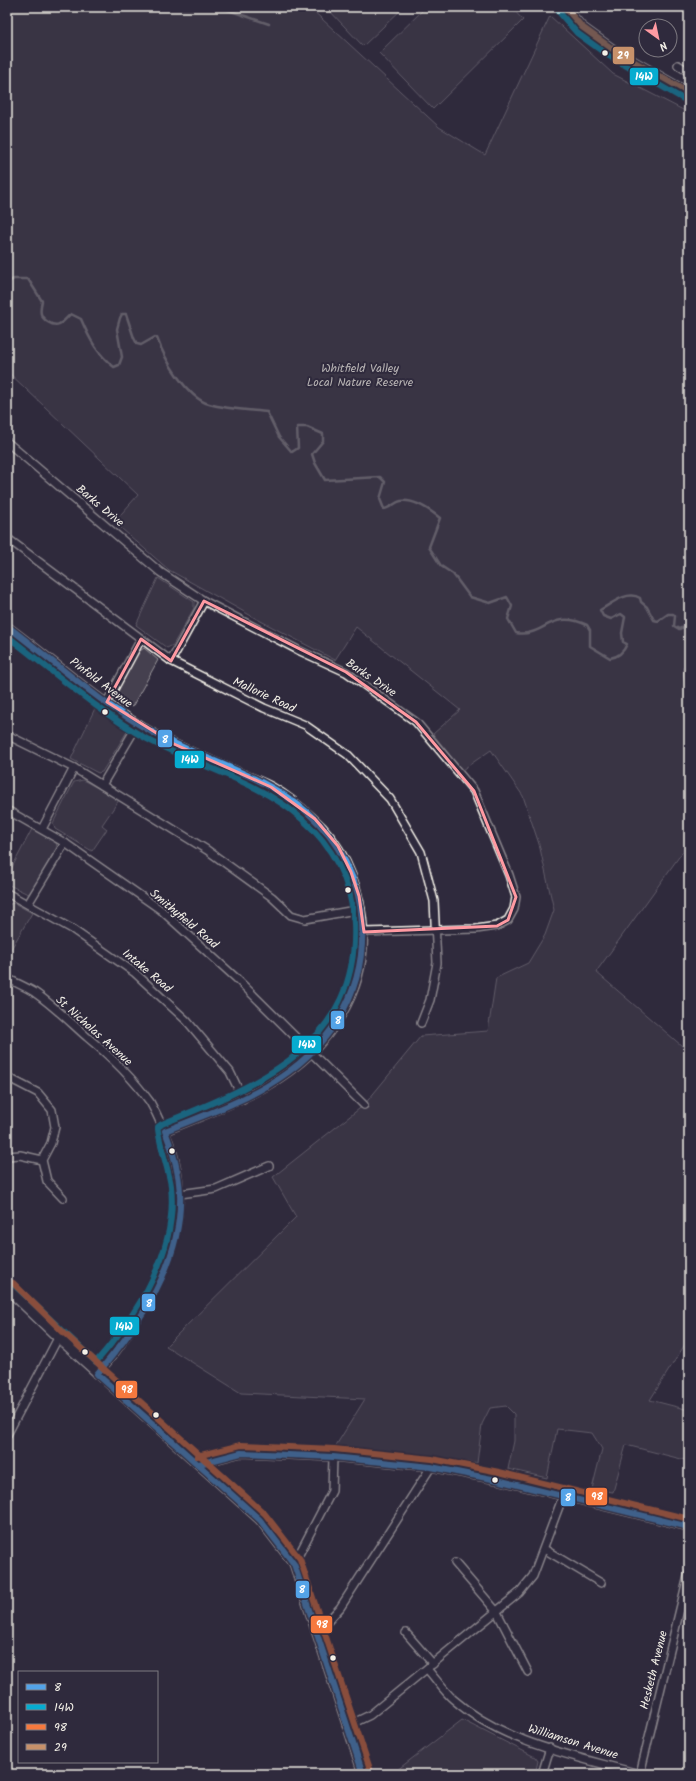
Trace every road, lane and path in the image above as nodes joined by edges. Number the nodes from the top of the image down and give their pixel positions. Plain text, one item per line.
1 (565, 7) edge
2 (678, 65) dead end
3 (689, 72) edge
4 (689, 93) edge
5 (7, 442) edge
6 (7, 538) edge
7 (204, 601) junction
8 (7, 626) edge
9 (141, 639) junction
10 (171, 661) junction
11 (106, 702) junction
12 (138, 724) junction
13 (7, 735) edge
14 (74, 768) junction
15 (102, 785) junction
16 (7, 810) edge
17 (42, 829) junction
18 (65, 843) junction
19 (8, 895) edge
20 (28, 904) junction
21 (361, 909) junction
22 (436, 930) junction
23 (364, 932) junction
24 (7, 978) edge
25 (421, 1023) dead end
26 (312, 1052) junction
27 (7, 1077) edge
28 (243, 1099) junction
29 (364, 1105) dead end
30 (165, 1131) junction
31 (8, 1156) dead end
32 (42, 1160) junction
33 (269, 1166) dead end
34 (180, 1194) junction
35 (62, 1198) dead end
36 (7, 1289) edge
37 (58, 1338) junction
38 (97, 1374) junction
39 (7, 1435) edge
40 (333, 1457) junction
41 (199, 1464) junction
42 (431, 1467) junction
43 (563, 1496) junction
44 (689, 1527) edge
45 (544, 1549) junction
46 (455, 1563) dead end
47 (294, 1564) junction
48 (689, 1572) edge
49 (601, 1582) dead end
50 (497, 1612) junction
51 (317, 1633) junction
52 (406, 1633) dead end
53 (430, 1667) junction
54 (528, 1672) dead end
55 (347, 1726) junction
56 (550, 1748) junction
57 (363, 1774) edge
58 (542, 1774) edge
59 (639, 1774) edge

1 - 4 street
2 - 3 street
5 - 7 street, Barks Drive
6 - 9 street, Mallorie Road
7 - 10 street
7 - 22 street, Barks Drive
8 - 11 street, Pinfold Avenue
9 - 10 street, Mallorie Road
9 - 11 street
10 - 22 street, Mallorie Road
11 - 12 street, Pinfold Avenue
12 - 15 street
12 - 21 street, Pinfold Avenue
13 - 14 street
14 - 15 street
14 - 17 street
15 - 21 street
16 - 17 street, Smithyfield Road
17 - 18 street, Smithyfield Road
18 - 20 street
18 - 26 street, Smithyfield Road
19 - 20 street, Intake Road
20 - 28 street, Intake Road
21 - 23 street, Pinfold Avenue
22 - 23 street, Barks Drive
22 - 25 street, Mallorie Road
23 - 26 street, Pinfold Avenue
24 - 30 street, St Nicholas Avenue
26 - 28 street, Pinfold Avenue
26 - 29 street, Smithyfield Road
27 - 32 street
28 - 30 street, Pinfold Avenue
30 - 34 street, St Nicholas Avenue
31 - 32 street
32 - 35 street
33 - 34 street
34 - 38 street, St Nicholas Avenue
36 - 37 street
37 - 38 street
37 - 39 street
38 - 41 street
40 - 41 street
40 - 42 street
40 - 47 street
41 - 47 street
42 - 43 street
42 - 51 street
43 - 44 street
43 - 45 street
45 - 49 street
45 - 50 street
46 - 50 street
47 - 51 street
48 - 59 street, Hesketh Avenue
50 - 53 street
50 - 54 street
51 - 55 street
52 - 53 street, Williamson Avenue
53 - 55 street
53 - 56 street, Williamson Avenue
55 - 57 street
56 - 58 street
56 - 59 street, Williamson Avenue

